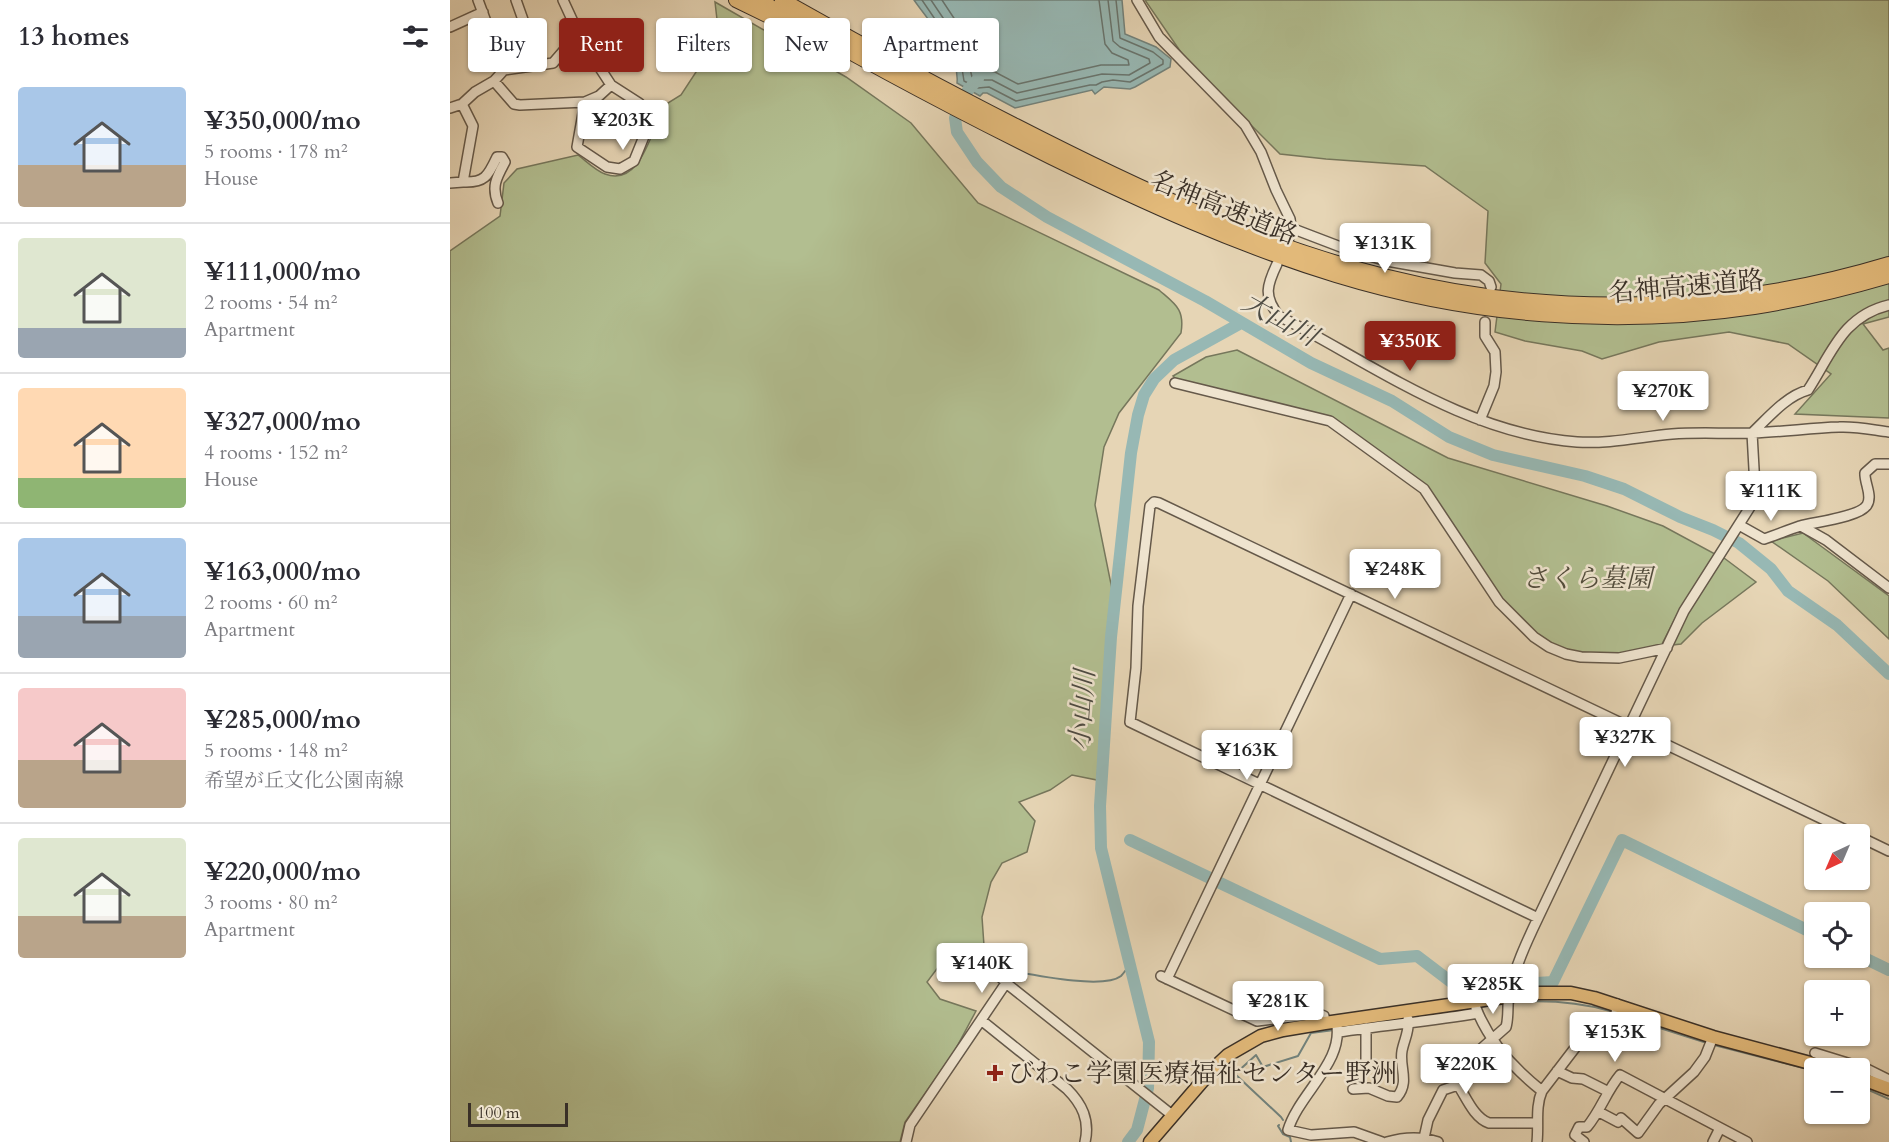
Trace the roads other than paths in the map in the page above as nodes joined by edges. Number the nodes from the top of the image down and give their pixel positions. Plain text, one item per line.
1 (478, 0) edge
2 (516, 0) edge
3 (563, 0) edge
4 (736, 0) edge
5 (759, 0) edge
6 (783, 0) edge
7 (1137, 0) edge
8 (483, 12) junction
9 (485, 18) edge
10 (522, 18) edge
11 (571, 18) edge
12 (450, 27) edge
13 (559, 56) edge
14 (862, 57) edge
15 (862, 60) edge
16 (547, 64) edge
17 (502, 72) edge
18 (603, 72) edge
19 (888, 72) edge
20 (925, 72) edge
21 (494, 81) junction
22 (611, 85) junction
23 (950, 99) junction
24 (585, 102) junction
25 (462, 104) junction
26 (450, 108) edge
27 (972, 110) junction
28 (463, 182) junction
29 (450, 183) edge
30 (498, 203) dead end
31 (1277, 264) dead end
32 (1889, 264) edge
33 (1889, 276) edge
34 (1491, 287) dead end
35 (1889, 304) edge
36 (1485, 322) dead end
37 (1174, 383) dead end
38 (1480, 420) junction
39 (1889, 432) edge
40 (1752, 433) junction
41 (1889, 465) edge
42 (1738, 526) junction
43 (1801, 526) junction
44 (1889, 588) edge
45 (1351, 594) junction
46 (1667, 648) junction
47 (1629, 727) junction
48 (1260, 785) junction
49 (1833, 824) edge
50 (1870, 842) edge
51 (1889, 851) edge
52 (1538, 918) junction
53 (993, 960) dead end
54 (1006, 983) junction
55 (1509, 996) junction
56 (1473, 1000) junction
57 (1617, 1004) junction
58 (1406, 1010) junction
59 (1478, 1013) junction
60 (981, 1020) junction
61 (1408, 1023) junction
62 (1333, 1025) junction
63 (1366, 1028) junction
64 (1713, 1037) junction
65 (1492, 1040) junction
66 (1815, 1053) dead end
67 (1366, 1060) dead end
68 (1804, 1061) edge
69 (1557, 1071) junction
70 (1889, 1080) edge
71 (1870, 1082) edge
72 (1458, 1085) junction
73 (1353, 1089) dead end
74 (1889, 1089) edge
75 (1542, 1091) junction
76 (1607, 1091) junction
77 (1666, 1099) junction
78 (1599, 1113) junction
79 (1172, 1115) junction
80 (1537, 1123) junction
81 (1720, 1128) junction
82 (1424, 1138) junction
83 (1637, 1138) edge
84 (906, 1142) edge
85 (1085, 1142) edge
86 (1150, 1142) edge
87 (1385, 1142) edge
88 (1438, 1142) edge
89 (1537, 1142) edge
90 (1584, 1142) edge
91 (1713, 1142) edge
92 (1747, 1142) edge

1 - 8 street
2 - 10 street
3 - 11 street
4 - 15 highway
5 - 14 highway, 名神高速道路
6 - 23 highway, 名神高速道路
7 - 34 street
8 - 9 street
8 - 12 street
13 - 16 street
17 - 21 street
18 - 22 street
19 - 23 highway, 名神高速道路
20 - 23 highway
21 - 24 street
21 - 25 street
22 - 24 street
22 - 24 street
23 - 27 highway, 名神高速道路
25 - 26 street
25 - 28 street
27 - 32 highway, 名神高速道路
27 - 33 highway, 名神高速道路
28 - 29 street
28 - 30 street
31 - 38 street
35 - 40 street
36 - 38 street
37 - 46 street
38 - 40 street
39 - 40 street
40 - 42 street
41 - 43 street
42 - 43 street
42 - 46 street
43 - 44 street
45 - 47 street
45 - 48 street
45 - 48 street
46 - 47 street
47 - 49 street
47 - 52 street
48 - 52 street
48 - 62 street
50 - 51 street
52 - 55 street
53 - 54 street
54 - 60 street
54 - 79 street
55 - 56 main road
55 - 57 main road
55 - 65 street
56 - 58 main road
56 - 59 street
57 - 64 main road
57 - 69 street
58 - 61 street
58 - 62 main road
59 - 61 street
59 - 65 street
60 - 84 street
60 - 85 street
61 - 63 street
61 - 73 street
62 - 63 street
62 - 79 main road
62 - 87 street
63 - 67 street
64 - 68 main road
64 - 77 street
65 - 72 street
65 - 75 street
66 - 70 street
69 - 75 street
69 - 76 street
71 - 74 main road
72 - 80 street
72 - 82 street
75 - 80 street
76 - 77 street
76 - 78 street
77 - 81 street
77 - 83 street
78 - 83 street
78 - 90 street
79 - 86 main road
80 - 89 street
81 - 91 street
81 - 92 street
82 - 87 street
82 - 88 street

